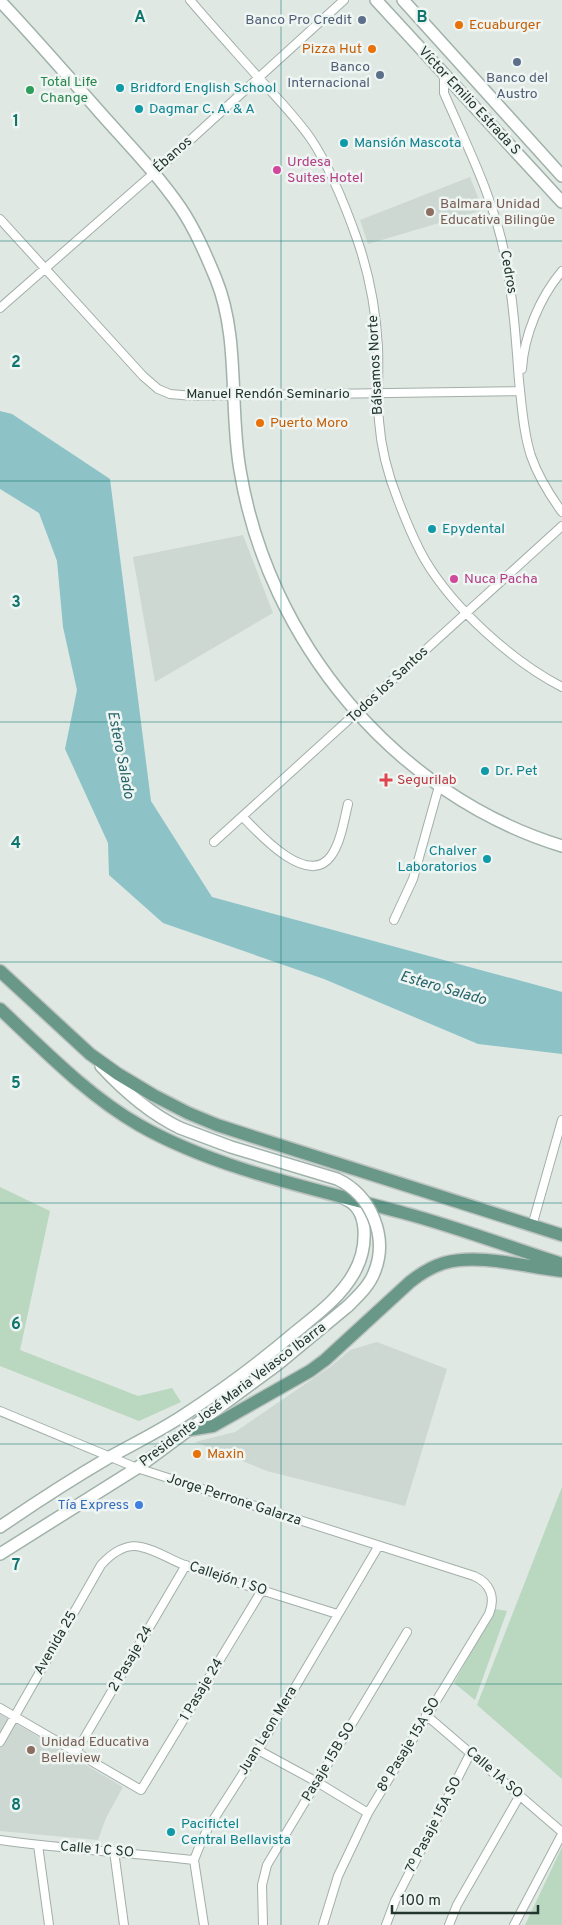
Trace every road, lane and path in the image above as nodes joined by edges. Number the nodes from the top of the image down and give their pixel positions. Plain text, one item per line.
1 (190, 0) edge
2 (344, 0) edge
3 (376, 0) edge
4 (404, 0) edge
5 (1, 1) edge
6 (418, 47) junction
7 (452, 54) junction
8 (444, 74) junction
9 (258, 77) junction
10 (504, 112) junction
11 (154, 173) junction
12 (562, 176) edge
13 (562, 202) edge
14 (0, 219) edge
15 (46, 267) junction
16 (562, 270) edge
17 (0, 308) edge
18 (520, 391) junction
19 (378, 394) junction
20 (233, 396) junction
21 (562, 512) edge
22 (562, 526) edge
23 (466, 614) junction
24 (562, 687) edge
25 (358, 714) junction
26 (439, 786) junction
27 (348, 804) dead end
28 (243, 817) junction
29 (214, 842) dead end
30 (562, 846) edge
31 (394, 920) dead end
32 (0, 971) edge
33 (0, 1009) edge
34 (90, 1054) junction
35 (562, 1120) edge
36 (334, 1195) junction
37 (532, 1226) junction
38 (562, 1235) edge
39 (562, 1264) edge
40 (562, 1272) edge
41 (0, 1411) edge
42 (188, 1430) junction
43 (109, 1457) junction
44 (137, 1468) junction
45 (0, 1527) edge
46 (378, 1547) junction
47 (120, 1550) joint
48 (0, 1554) edge
49 (186, 1566) junction
50 (474, 1576) joint
51 (262, 1590) junction
52 (337, 1614) junction
53 (407, 1632) dead end
54 (0, 1708) edge
55 (426, 1714) junction
56 (14, 1716) junction
57 (0, 1742) edge
58 (258, 1750) junction
59 (76, 1752) junction
60 (470, 1752) junction
61 (317, 1782) junction
62 (520, 1795) junction
63 (368, 1813) junction
64 (562, 1833) edge
65 (0, 1840) edge
66 (38, 1845) junction
67 (114, 1851) junction
68 (194, 1860) junction
69 (49, 1925) edge
70 (124, 1925) edge
71 (204, 1925) edge
72 (263, 1925) edge
73 (323, 1925) edge
74 (386, 1925) edge
75 (449, 1925) edge
76 (514, 1925) edge

1 - 9 street, Bálsamos Norte
2 - 9 street, Ébanos
3 - 6 main road, Víctor Emilio Estrada S
4 - 7 main road, Víctor Emilio Estrada S
5 - 11 main road
6 - 7 main road
6 - 8 main road, Víctor Emilio Estrada S
7 - 10 main road, Víctor Emilio Estrada S
8 - 10 main road
8 - 13 main road, Víctor Emilio Estrada S
8 - 18 street, Cedros
9 - 11 street, Ébanos
9 - 19 street, Bálsamos Norte
10 - 12 main road, Víctor Emilio Estrada S
11 - 15 street, Ébanos
11 - 20 main road
14 - 15 street, Manuel Rendón Seminario
15 - 17 street, Ébanos
15 - 20 street, Manuel Rendón Seminario
16 - 18 street, Cedros
18 - 19 street, Manuel Rendón Seminario
18 - 21 street, Cedros
19 - 20 street, Manuel Rendón Seminario
19 - 23 street, Bálsamos Norte
20 - 25 main road
22 - 23 street, Todos los Santos
23 - 24 street, Bálsamos Norte
23 - 25 street, Todos los Santos
25 - 26 main road
25 - 28 street, Todos los Santos
26 - 30 main road
26 - 31 street
27 - 28 street
28 - 29 street, Todos los Santos
32 - 34 main road
33 - 36 main road
34 - 37 main road
34 - 42 main road, Presidente José Maria Velasco Ibarra, bridge
35 - 37 street
36 - 39 main road
36 - 43 main road, Presidente José Maria Velasco Ibarra
37 - 38 main road
40 - 42 main road
41 - 43 street, Jorge Perrone Galarza
42 - 44 main road, Presidente José Maria Velasco Ibarra
43 - 44 street, Jorge Perrone Galarza
43 - 45 main road, Presidente José Maria Velasco Ibarra
44 - 46 street, Jorge Perrone Galarza
44 - 48 main road, Presidente José Maria Velasco Ibarra
46 - 50 street, Jorge Perrone Galarza
46 - 52 street, Juan Leon Mera
47 - 49 street, Callejón 1 SO
47 - 56 street, Avenida 25
49 - 51 street, Callejón 1 SO
49 - 59 street, 2 Pasaje 24
50 - 55 street, 8º Pasaje 15A SO
51 - 52 street, Callejón 1 SO
51 - 59 street, 1 Pasaje 24
52 - 58 street, Juan Leon Mera
53 - 61 street, Pasaje 15B SO
54 - 56 street
55 - 60 street, Calle 1A SO
55 - 63 street, 8º Pasaje 15A SO
56 - 57 street, Avenida 25
56 - 59 street
58 - 61 street
58 - 68 street, Juan Leon Mera
60 - 62 street, Calle 1A SO
60 - 74 street, 7º Pasaje 15A SO
61 - 63 street
61 - 72 street, Pasaje 15B SO
62 - 64 street, Calle 1A SO
62 - 75 street
63 - 73 street, 8º Pasaje 15A SO
64 - 76 street
65 - 66 street, Calle 1 C SO
66 - 67 street, Calle 1 C SO
66 - 69 street
67 - 68 street, Calle 1 C SO
67 - 70 street
68 - 71 street

